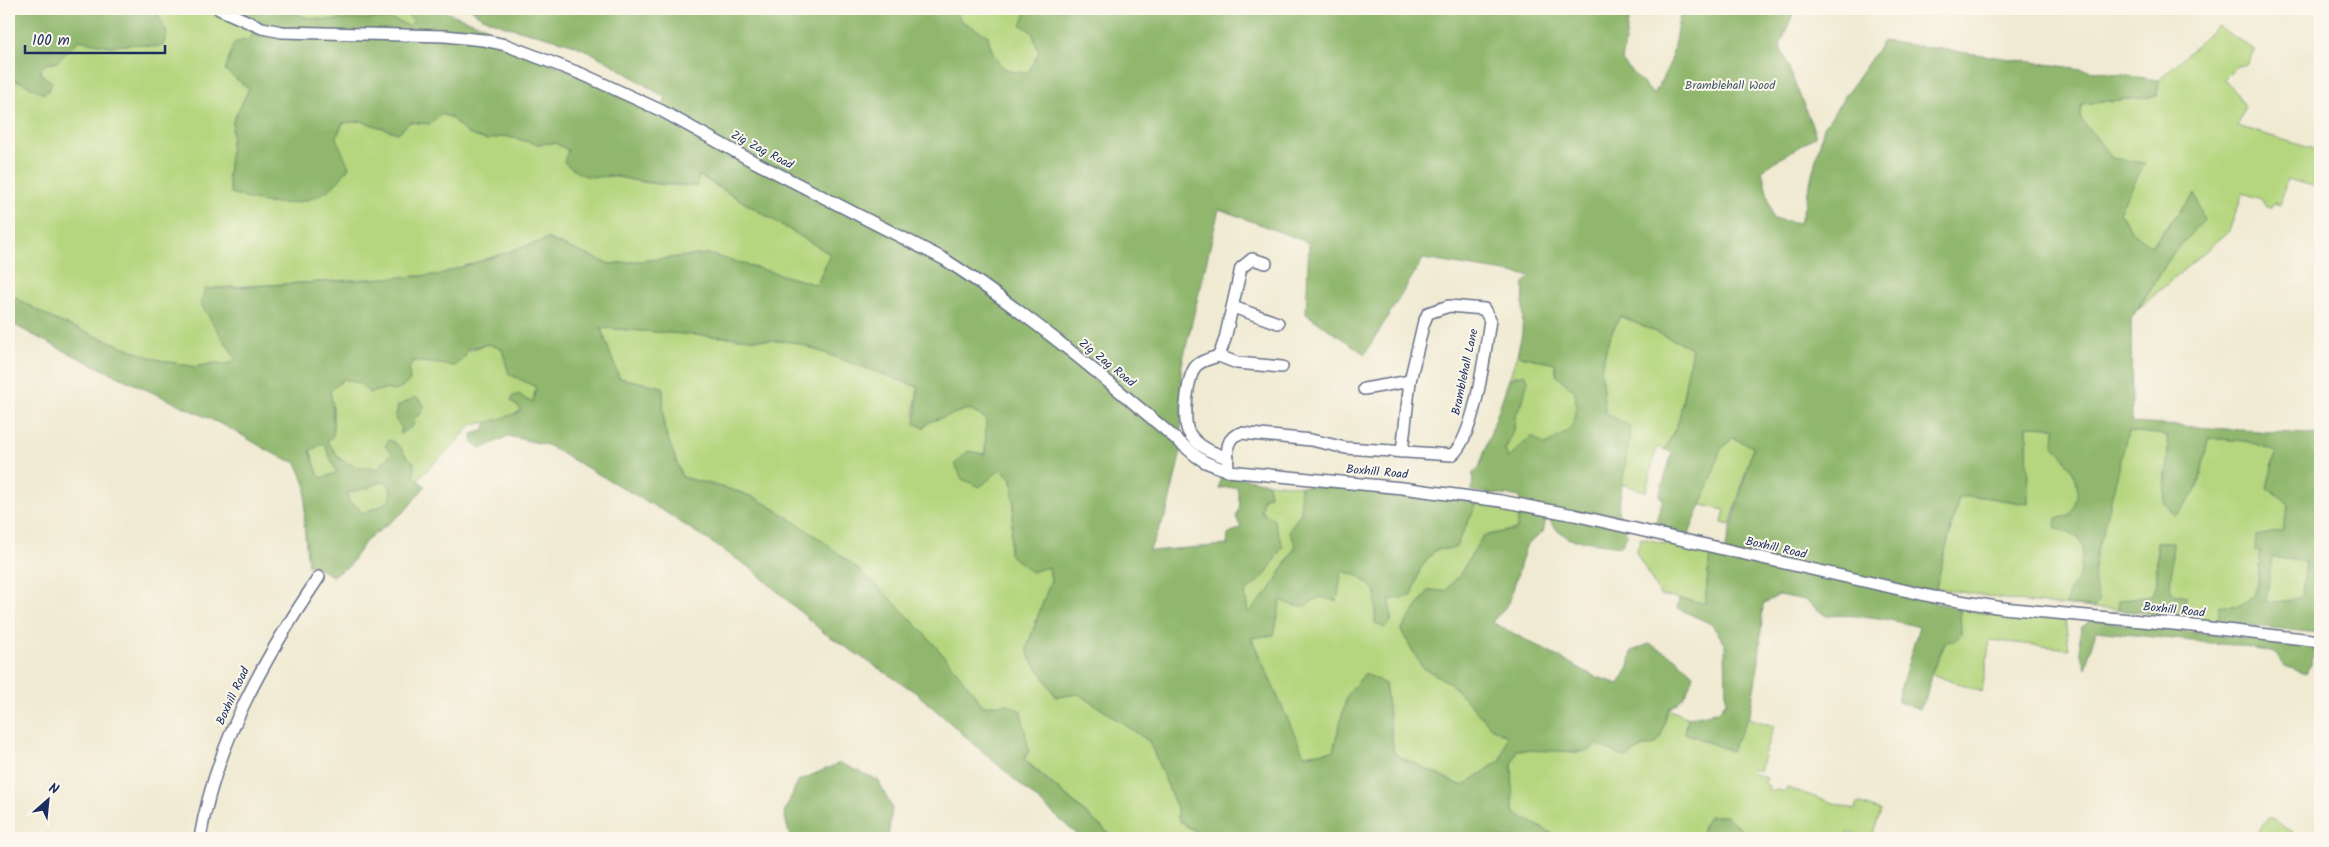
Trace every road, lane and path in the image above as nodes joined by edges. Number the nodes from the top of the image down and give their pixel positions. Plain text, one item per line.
1 (219, 9) edge
2 (1266, 262) dead end
3 (1233, 307) junction
4 (1278, 323) dead end
5 (1218, 356) junction
6 (1282, 367) dead end
7 (1410, 381) junction
8 (1364, 389) dead end
9 (1402, 452) junction
10 (1228, 458) junction
11 (1228, 471) junction
12 (319, 577) dead end
13 (2320, 641) edge
14 (200, 838) edge

1 - 11 street, Zig Zag Road
2 - 3 street
3 - 4 street
3 - 5 street
5 - 6 street
5 - 10 street
7 - 8 street
7 - 9 street, Bramblehall Lane
7 - 9 street, Bramblehall Lane
9 - 10 street, Bramblehall Lane
10 - 11 street
11 - 13 street, Boxhill Road
12 - 14 street, Boxhill Road

